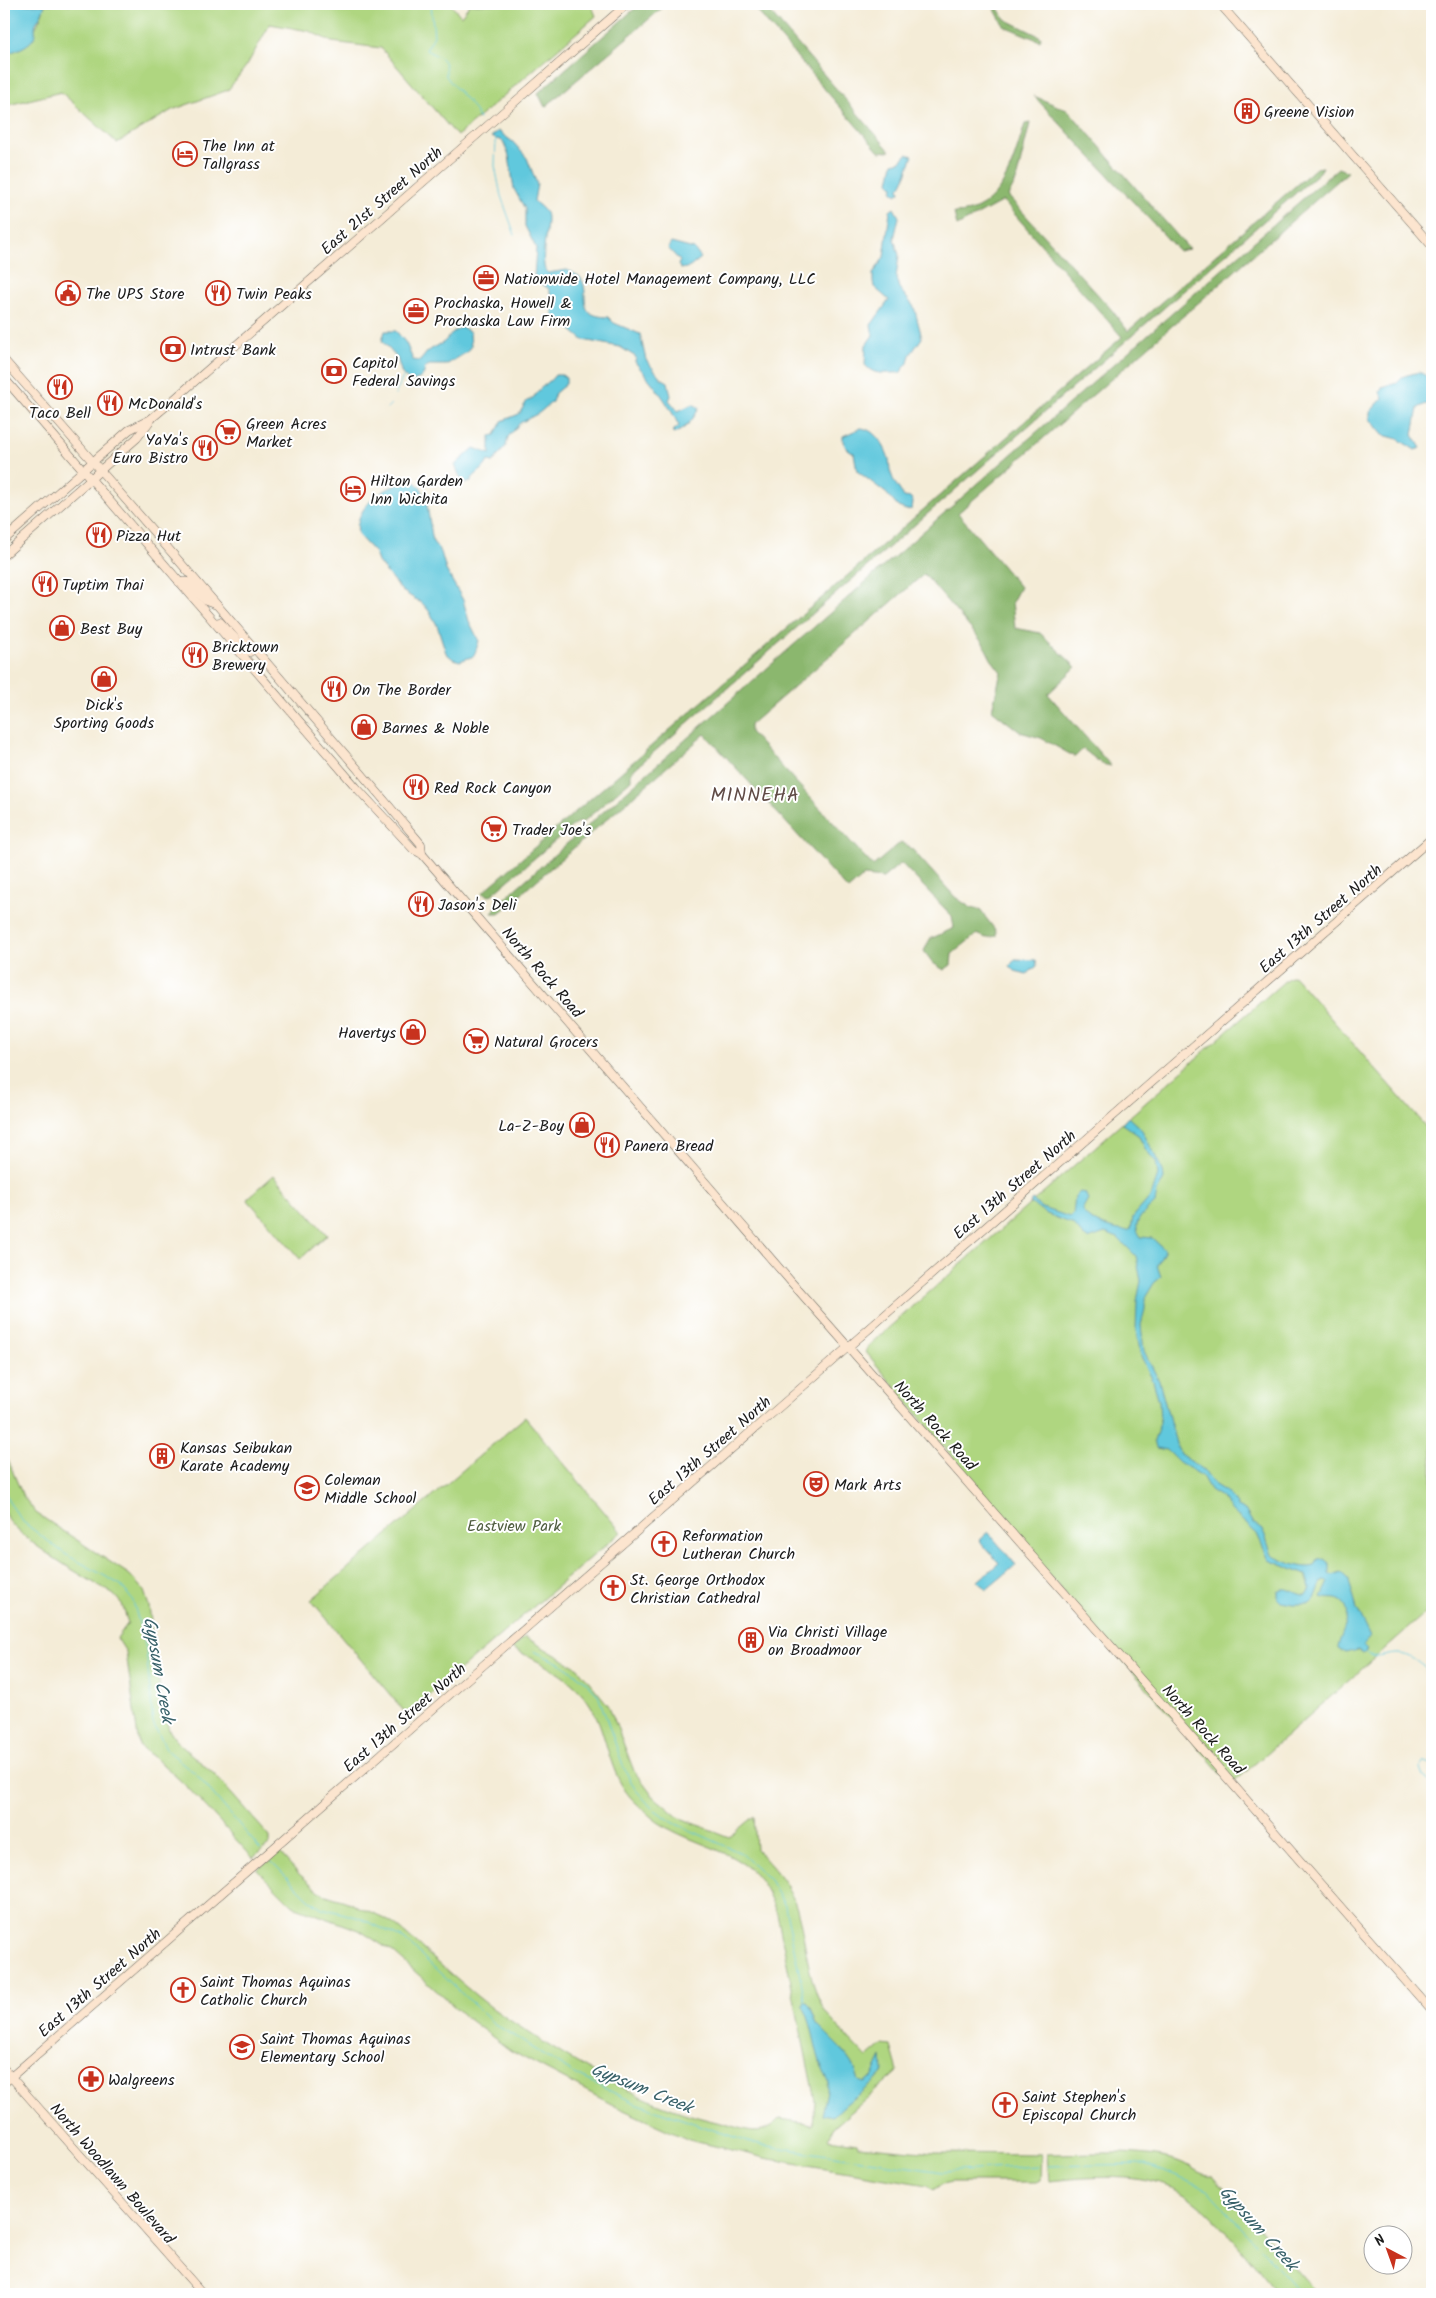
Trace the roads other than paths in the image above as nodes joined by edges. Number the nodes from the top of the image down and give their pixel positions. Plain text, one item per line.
1 (627, 4) edge
2 (1220, 4) edge
3 (1432, 246) edge
4 (4, 360) edge
5 (4, 378) edge
6 (152, 418) junction
7 (93, 461) junction
8 (83, 470) junction
9 (101, 470) junction
10 (90, 479) junction
11 (4, 540) edge
12 (4, 555) edge
13 (179, 582) junction
14 (216, 604) junction
15 (215, 623) junction
16 (254, 649) junction
17 (1432, 838) edge
18 (422, 854) junction
19 (848, 1347) junction
20 (1432, 2011) edge
21 (4, 2069) edge
22 (7, 2080) edge
23 (203, 2294) edge

1 - 6 main road, East 21st Street North
2 - 3 main road
4 - 7 main road, North Rock Road
5 - 8 main road, North Rock Road
6 - 7 main road, East 21st Street North
6 - 9 main road, East 21st Street North
7 - 8 main road, East 21st Street North
7 - 9 main road, North Rock Road
8 - 10 main road, North Rock Road
8 - 11 main road, East 21st Street North
9 - 10 main road, East 21st Street North
9 - 14 main road, North Rock Road
10 - 12 main road, East 21st Street North
10 - 13 main road, North Rock Road
13 - 14 main road
13 - 15 main road, North Rock Road
14 - 16 main road, North Rock Road
15 - 16 main road
15 - 18 main road, North Rock Road
16 - 18 main road, North Rock Road
17 - 19 main road, East 13th Street North
18 - 19 main road, North Rock Road
19 - 20 main road, North Rock Road
19 - 22 main road, East 13th Street North
21 - 22 main road, North Woodlawn Boulevard
22 - 23 main road, North Woodlawn Boulevard

